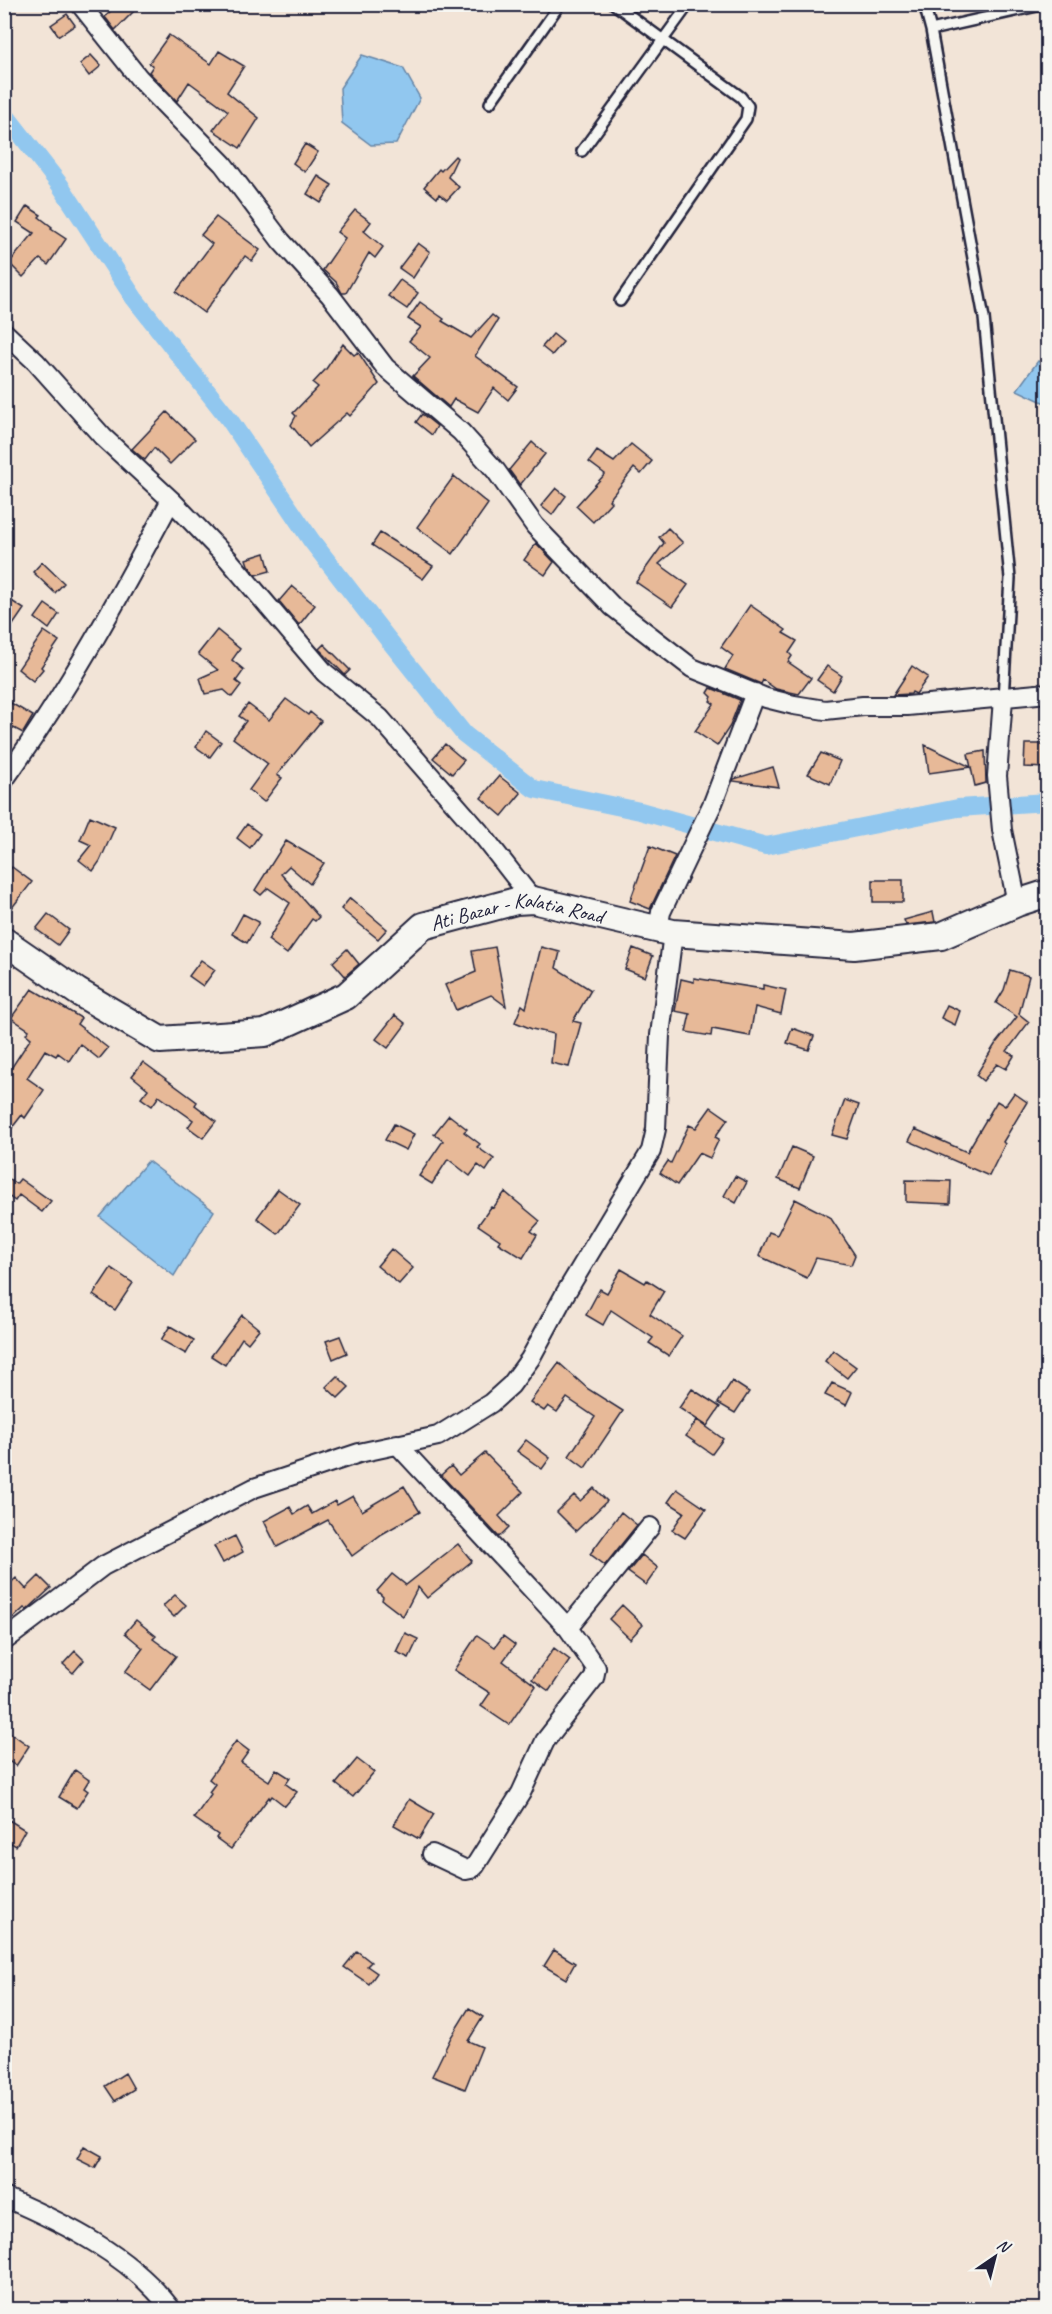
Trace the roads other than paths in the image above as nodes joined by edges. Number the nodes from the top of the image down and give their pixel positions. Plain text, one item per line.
1 (80, 4) edge
2 (561, 4) edge
3 (614, 4) edge
4 (689, 4) edge
5 (924, 4) edge
6 (1046, 4) edge
7 (931, 30) junction
8 (664, 39) junction
9 (490, 103) dead end
10 (582, 151) dead end
11 (620, 301) dead end
12 (4, 332) edge
13 (171, 500) junction
14 (755, 693) junction
15 (1047, 693) edge
16 (1003, 699) junction
17 (4, 780) edge
18 (1047, 893) edge
19 (533, 900) junction
20 (1017, 903) junction
21 (666, 931) junction
22 (4, 941) edge
23 (397, 1444) junction
24 (650, 1527) dead end
25 (568, 1628) junction
26 (4, 1641) edge
27 (432, 1854) dead end
28 (4, 2197) edge
29 (172, 2310) edge

1 - 14 street
2 - 9 lane
3 - 8 lane
4 - 8 lane
5 - 7 lane
6 - 7 lane
7 - 16 lane
8 - 10 lane
8 - 11 lane
12 - 13 street
13 - 17 street
13 - 19 street
14 - 16 street
14 - 21 street
15 - 16 street
16 - 20 street
18 - 20 main road, Ati Bazar - Kalatia Road
19 - 21 main road, Ati Bazar - Kalatia Road
19 - 22 main road, Ati Bazar - Kalatia Road
20 - 21 main road, Ati Bazar - Kalatia Road
21 - 23 street
23 - 25 street
23 - 26 street
24 - 25 street
25 - 27 street
28 - 29 street

